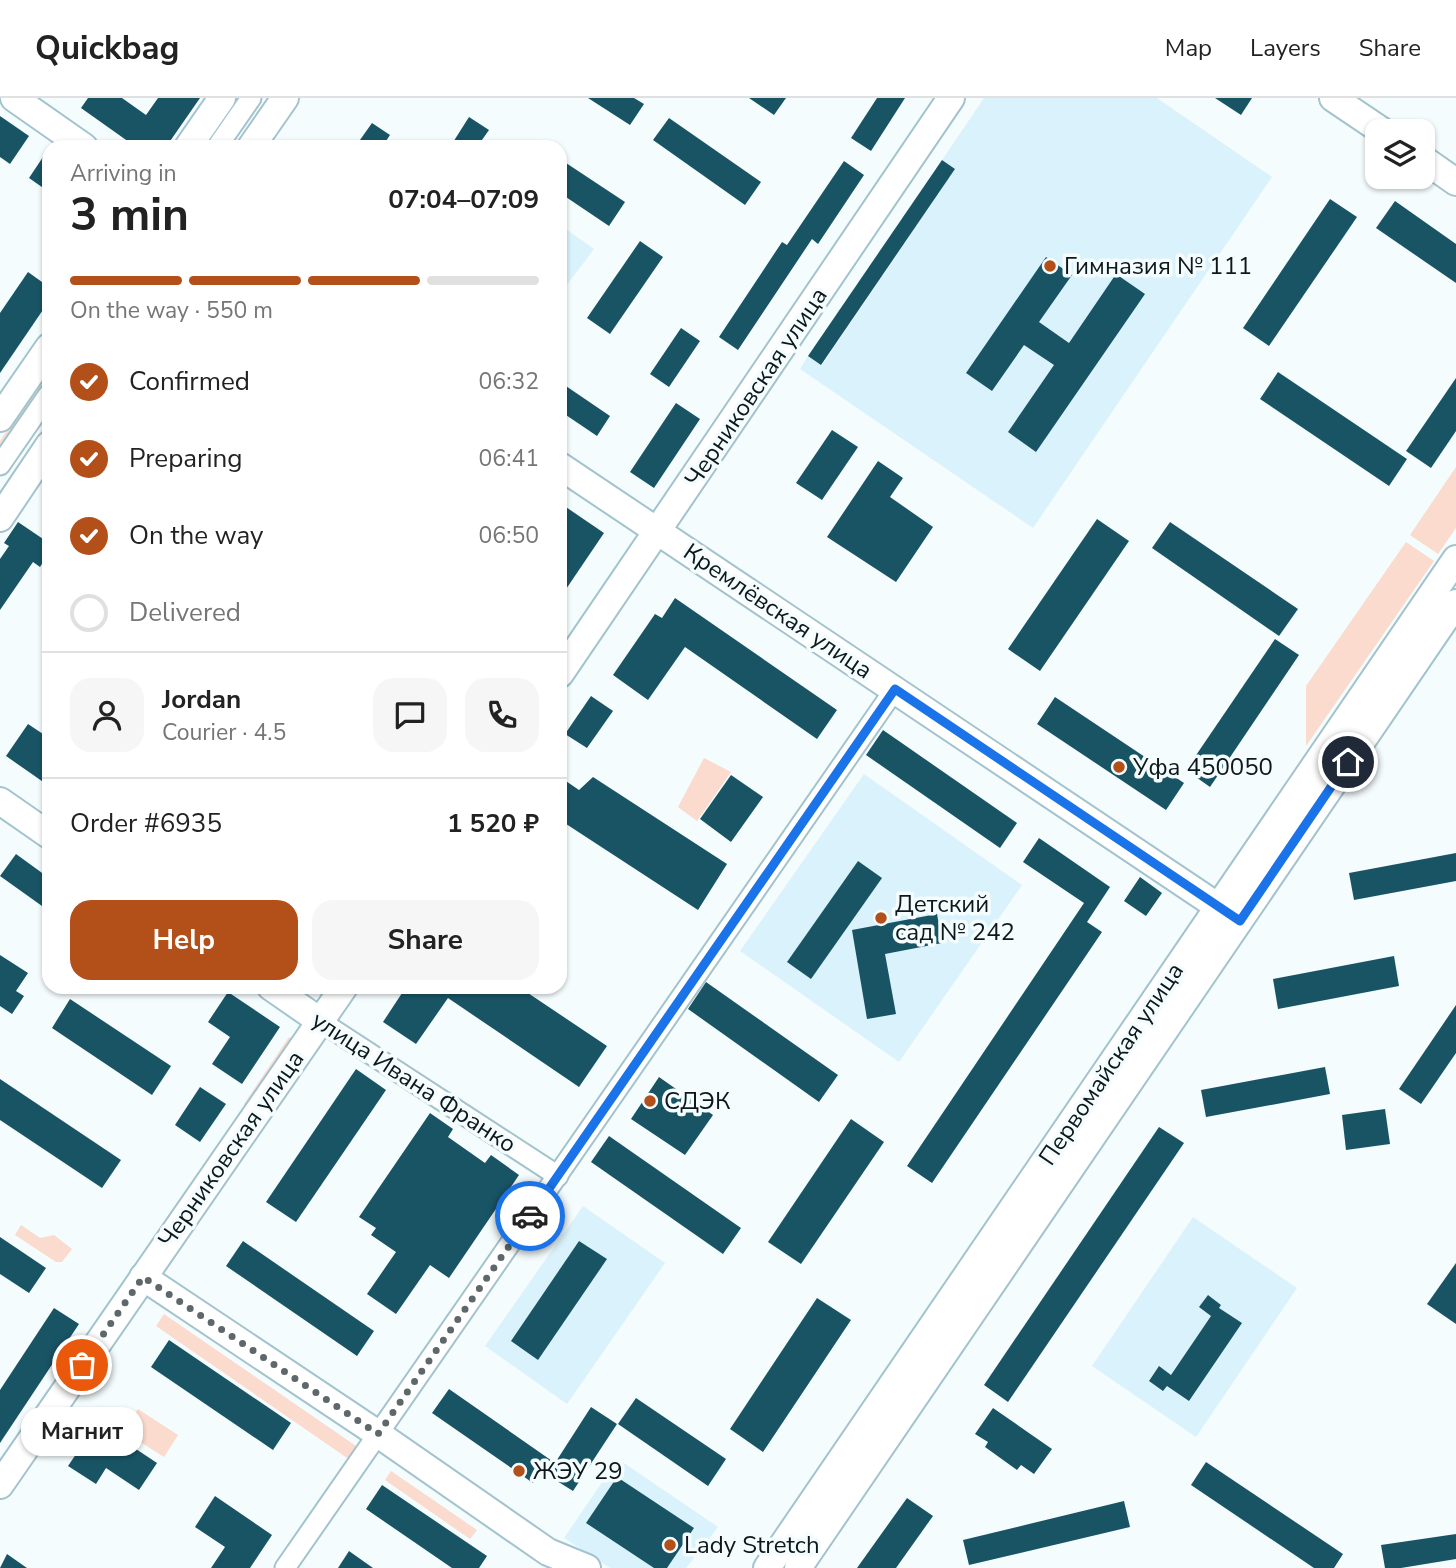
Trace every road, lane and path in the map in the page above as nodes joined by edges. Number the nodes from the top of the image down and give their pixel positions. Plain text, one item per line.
1 (15, 98) edge
2 (222, 98) edge
3 (251, 98) edge
4 (285, 98) edge
5 (951, 98) edge
6 (1333, 98) edge
7 (1365, 120) edge
8 (74, 140) edge
9 (193, 140) edge
10 (222, 140) edge
11 (256, 140) edge
12 (1435, 167) edge
13 (1456, 182) edge
14 (42, 357) edge
15 (42, 404) edge
16 (0, 418) edge
17 (42, 455) edge
18 (0, 465) edge
19 (567, 471) edge
20 (0, 517) edge
21 (659, 531) junction
22 (1456, 559) edge
23 (1456, 603) edge
24 (567, 664) edge
25 (895, 689) junction
26 (0, 801) edge
27 (42, 830) edge
28 (1229, 914) junction
29 (281, 994) edge
30 (339, 994) edge
31 (320, 1021) junction
32 (558, 1175) junction
33 (143, 1277) junction
34 (378, 1434) junction
35 (0, 1485) edge
36 (555, 1560) edge
37 (285, 1568) edge
38 (587, 1568) edge
39 (766, 1568) edge
40 (798, 1568) edge

1 - 8 street
2 - 9 street
3 - 10 street
4 - 11 street
5 - 21 street, Черниковская улица
6 - 7 street
12 - 13 street
14 - 16 street
15 - 18 street
17 - 20 street
19 - 21 street, Кремлёвская улица
21 - 24 street, Черниковская улица
21 - 25 street, Кремлёвская улица
22 - 28 street, Первомайская улица
23 - 28 street, Первомайская улица
25 - 28 street, Кремлёвская улица
25 - 32 street
26 - 27 street
28 - 39 street, Первомайская улица
28 - 40 street, Первомайская улица
29 - 31 street, улица Ивана Франко
30 - 31 street, Черниковская улица
31 - 32 street, улица Ивана Франко
31 - 33 street, Черниковская улица
32 - 34 street
33 - 34 street
33 - 35 street, Черниковская улица
34 - 36 street
34 - 37 street
36 - 38 street

